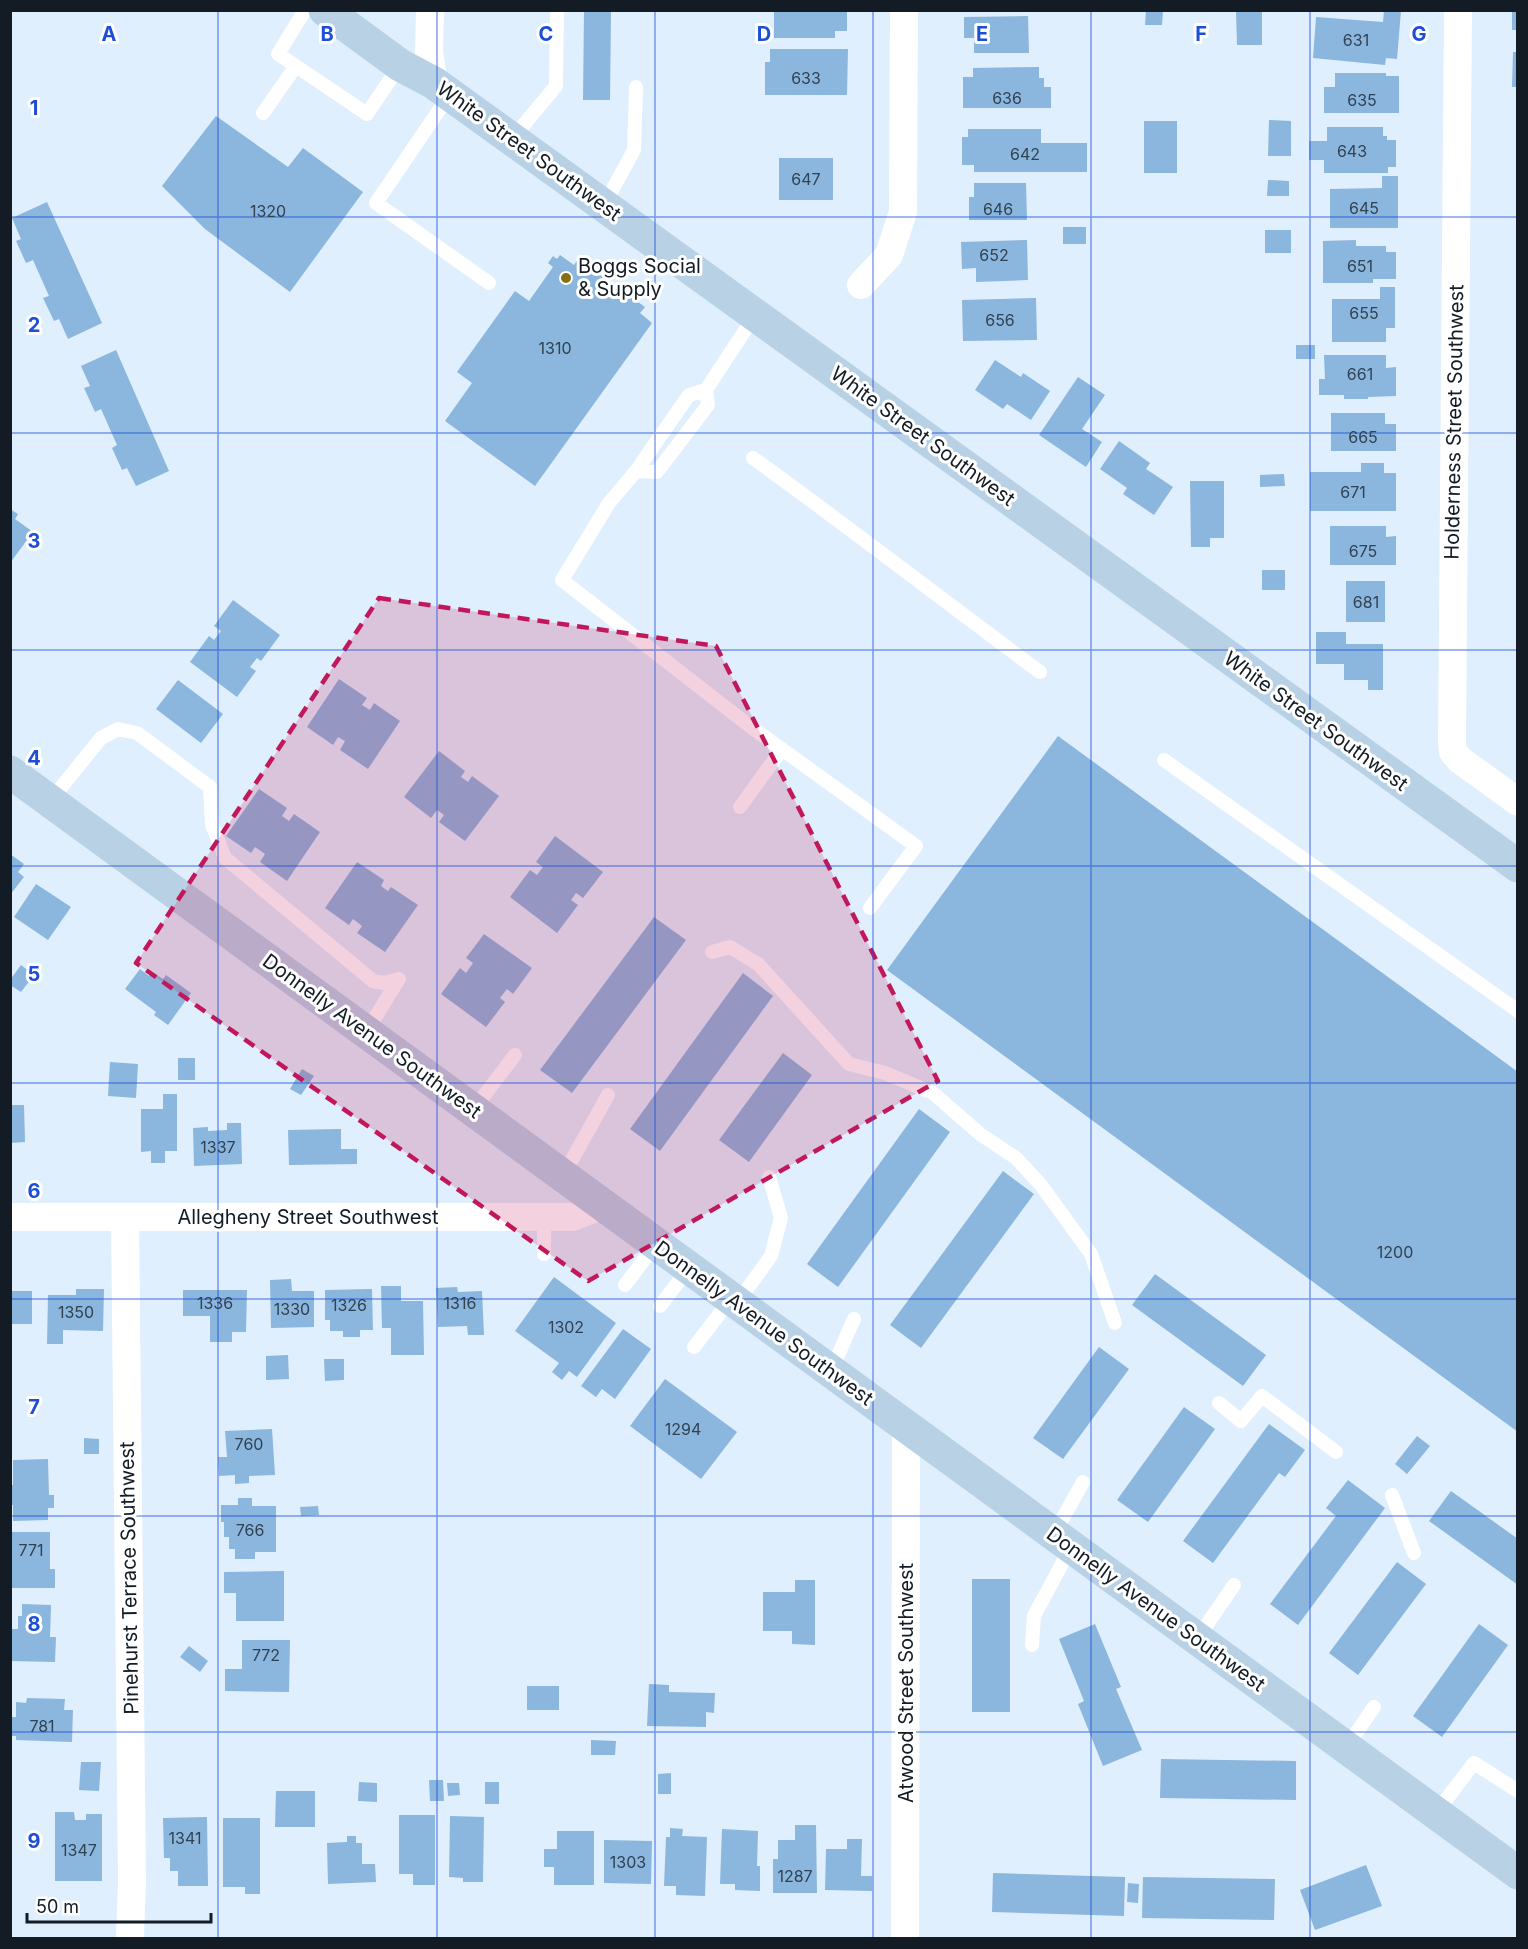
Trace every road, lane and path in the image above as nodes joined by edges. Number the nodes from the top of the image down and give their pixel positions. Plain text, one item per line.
1 (305, 10) edge
2 (325, 10) edge
3 (430, 10) edge
4 (557, 10) edge
5 (904, 10) edge
6 (1458, 10) edge
7 (400, 65) junction
8 (296, 66) junction
9 (636, 87) dead end
10 (442, 88) junction
11 (263, 113) dead end
12 (512, 139) junction
13 (604, 205) junction
14 (489, 283) dead end
15 (861, 285) dead end
16 (755, 315) junction
17 (706, 390) junction
18 (753, 458) dead end
19 (636, 471) junction
20 (1040, 672) dead end
21 (782, 749) junction
22 (1164, 760) dead end
23 (10, 772) edge
24 (51, 801) junction
25 (1518, 802) edge
26 (740, 807) dead end
27 (1518, 866) edge
28 (870, 908) dead end
29 (712, 952) dead end
30 (1518, 1011) edge
31 (366, 1032) junction
32 (515, 1054) dead end
33 (608, 1095) dead end
34 (473, 1110) junction
35 (563, 1176) junction
36 (769, 1177) dead end
37 (603, 1205) junction
38 (544, 1216) junction
39 (10, 1217) edge
40 (125, 1217) junction
41 (656, 1244) junction
42 (544, 1254) dead end
43 (689, 1268) junction
44 (626, 1285) dead end
45 (734, 1301) junction
46 (660, 1306) dead end
47 (854, 1319) dead end
48 (1115, 1323) dead end
49 (694, 1347) dead end
50 (831, 1371) junction
51 (1219, 1403) dead end
52 (906, 1427) junction
53 (1336, 1452) dead end
54 (1083, 1482) dead end
55 (1392, 1495) dead end
56 (1062, 1541) junction
57 (1414, 1553) dead end
58 (1234, 1585) dead end
59 (1197, 1639) junction
60 (1032, 1645) dead end
61 (1374, 1707) dead end
62 (1346, 1748) junction
63 (1518, 1791) edge
64 (1435, 1813) junction
65 (1518, 1873) edge
66 (130, 1938) edge
67 (905, 1938) edge

1 - 8 lane
2 - 7 street, White Street Southwest
3 - 10 street
4 - 12 lane
5 - 15 street
6 - 25 street, Holderness Street Southwest
7 - 8 lane
7 - 10 street, White Street Southwest
8 - 11 lane
9 - 13 lane
10 - 12 street, White Street Southwest
10 - 14 lane
12 - 13 street, White Street Southwest
13 - 16 street, White Street Southwest
16 - 17 lane
16 - 27 street, White Street Southwest
17 - 19 lane
17 - 19 lane
18 - 20 lane
19 - 21 lane
21 - 26 lane
21 - 28 lane
22 - 30 lane
23 - 24 street, Donnelly Avenue Southwest
24 - 31 street, Donnelly Avenue Southwest
24 - 31 lane
29 - 48 lane
31 - 34 street, Donnelly Avenue Southwest
32 - 34 lane
33 - 35 lane
34 - 35 street, Donnelly Avenue Southwest
35 - 37 street, Donnelly Avenue Southwest
36 - 45 lane
37 - 38 street, Allegheny Street Southwest
37 - 41 street, Donnelly Avenue Southwest
38 - 40 street, Allegheny Street Southwest
38 - 42 lane
39 - 40 street, Allegheny Street Southwest
40 - 66 street, Pinehurst Terrace Southwest
41 - 43 street, Donnelly Avenue Southwest
41 - 44 lane
43 - 45 street, Donnelly Avenue Southwest
43 - 46 lane
45 - 49 lane
45 - 50 street, Donnelly Avenue Southwest
47 - 50 lane
50 - 52 street, Donnelly Avenue Southwest
51 - 53 lane
52 - 56 street, Donnelly Avenue Southwest
52 - 67 street, Atwood Street Southwest
54 - 56 lane
55 - 57 lane
56 - 59 street, Donnelly Avenue Southwest
56 - 60 lane
58 - 59 lane
59 - 62 street, Donnelly Avenue Southwest
61 - 62 lane
62 - 64 street, Donnelly Avenue Southwest
63 - 64 lane
64 - 65 street, Donnelly Avenue Southwest

